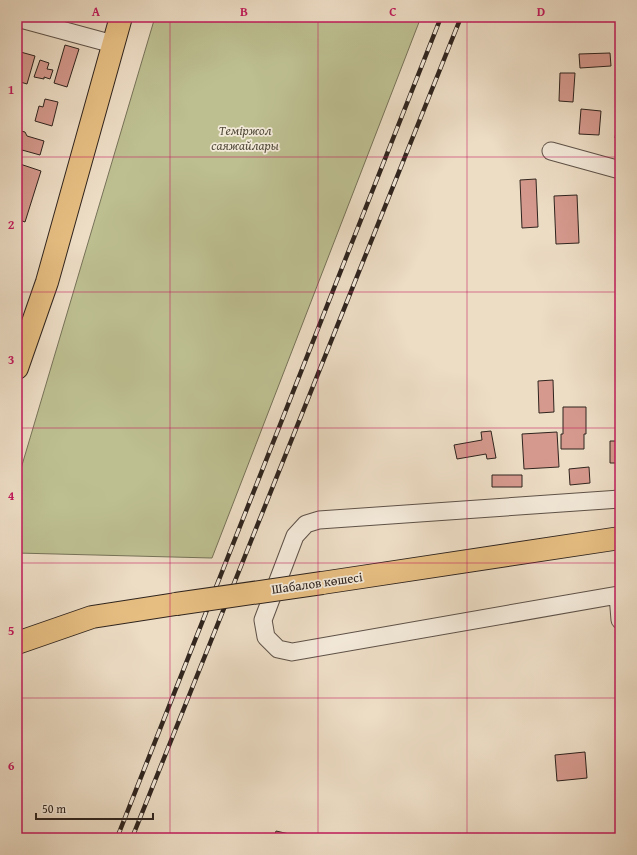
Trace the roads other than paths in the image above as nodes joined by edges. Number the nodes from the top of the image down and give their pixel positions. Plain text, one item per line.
1 (121, 17) edge
2 (17, 18) edge
3 (113, 44) junction
4 (551, 151) dead end
5 (620, 170) edge
6 (17, 368) edge
7 (620, 499) edge
8 (620, 538) edge
9 (620, 620) edge
10 (17, 643) edge

1 - 3 main road
2 - 3 street
3 - 6 main road
4 - 5 street
7 - 9 street
8 - 10 main road, Шабалов көшесі, bridge

